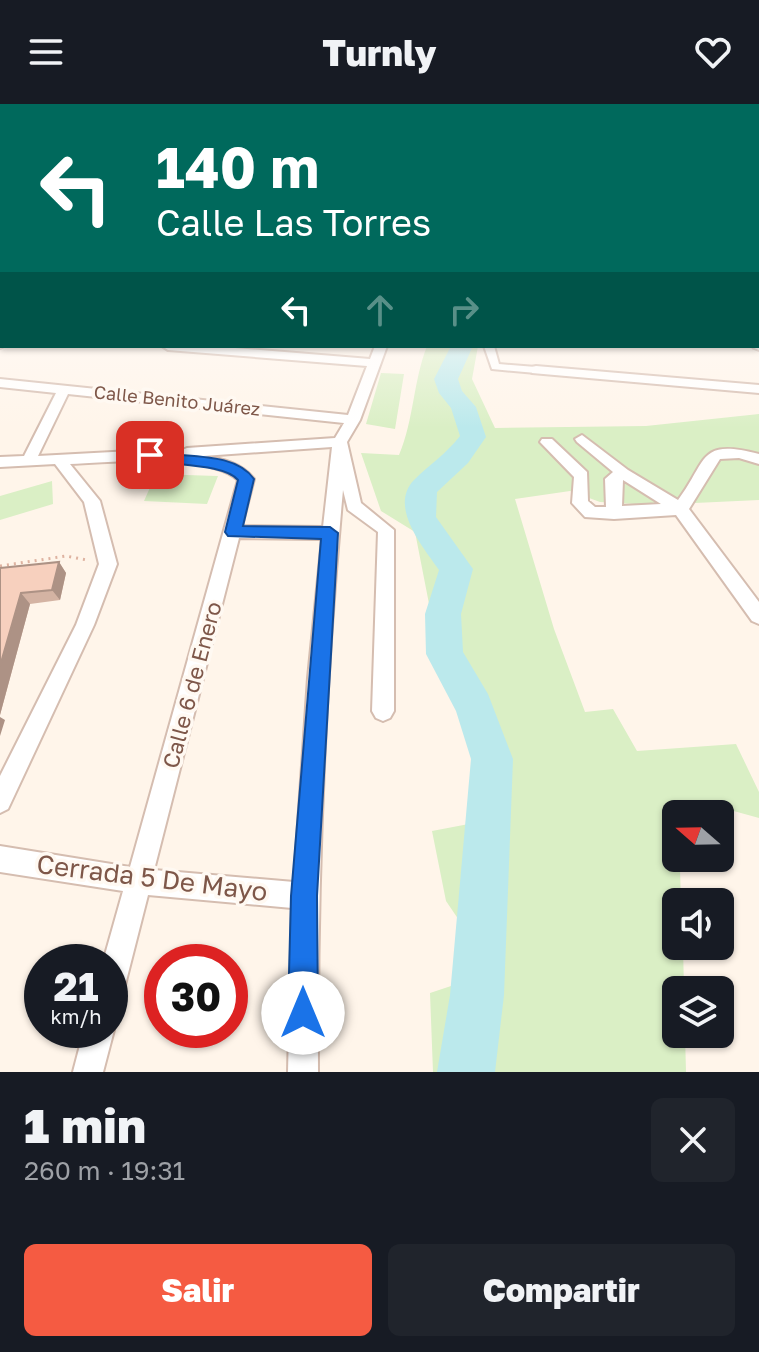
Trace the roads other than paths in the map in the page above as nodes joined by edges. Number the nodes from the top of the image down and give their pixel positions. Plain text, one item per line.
1 (192, 348) edge
2 (380, 348) edge
3 (490, 348) edge
4 (372, 363) junction
5 (536, 370) joint
6 (0, 383) edge
7 (64, 389) junction
8 (759, 389) edge
9 (353, 420) junction
10 (582, 439) dead end
11 (340, 442) junction
12 (547, 442) dead end
13 (150, 455) junction
14 (759, 459) edge
15 (60, 461) junction
16 (0, 462) edge
17 (28, 462) junction
18 (623, 473) junction
19 (680, 509) junction
20 (614, 513) junction
21 (234, 532) junction
22 (330, 533) junction
23 (759, 616) edge
24 (383, 711) dead end
25 (0, 801) edge
26 (0, 859) edge
27 (138, 881) junction
28 (304, 896) junction
29 (122, 944) edge
30 (94, 1048) edge
31 (88, 1072) edge
32 (303, 1072) edge

1 - 4 street
2 - 4 street
3 - 5 street
4 - 9 street
5 - 8 street
6 - 7 street, Calle Benito Juárez
7 - 9 street, Calle Benito Juárez
7 - 17 street
9 - 11 street
10 - 18 street
11 - 13 street
11 - 22 street
11 - 24 street
12 - 20 street
13 - 15 street
13 - 21 street, Calle 6 de Enero
14 - 19 street
15 - 17 street
15 - 25 street
16 - 17 street
18 - 19 street
18 - 20 street
19 - 20 street
19 - 23 street
21 - 22 street
21 - 27 street, Calle 6 de Enero
22 - 28 street
26 - 27 street, Cerrada 5 De Mayo
27 - 28 street, Cerrada 5 De Mayo
27 - 29 street, Calle 6 de Enero
28 - 32 street
30 - 31 street

